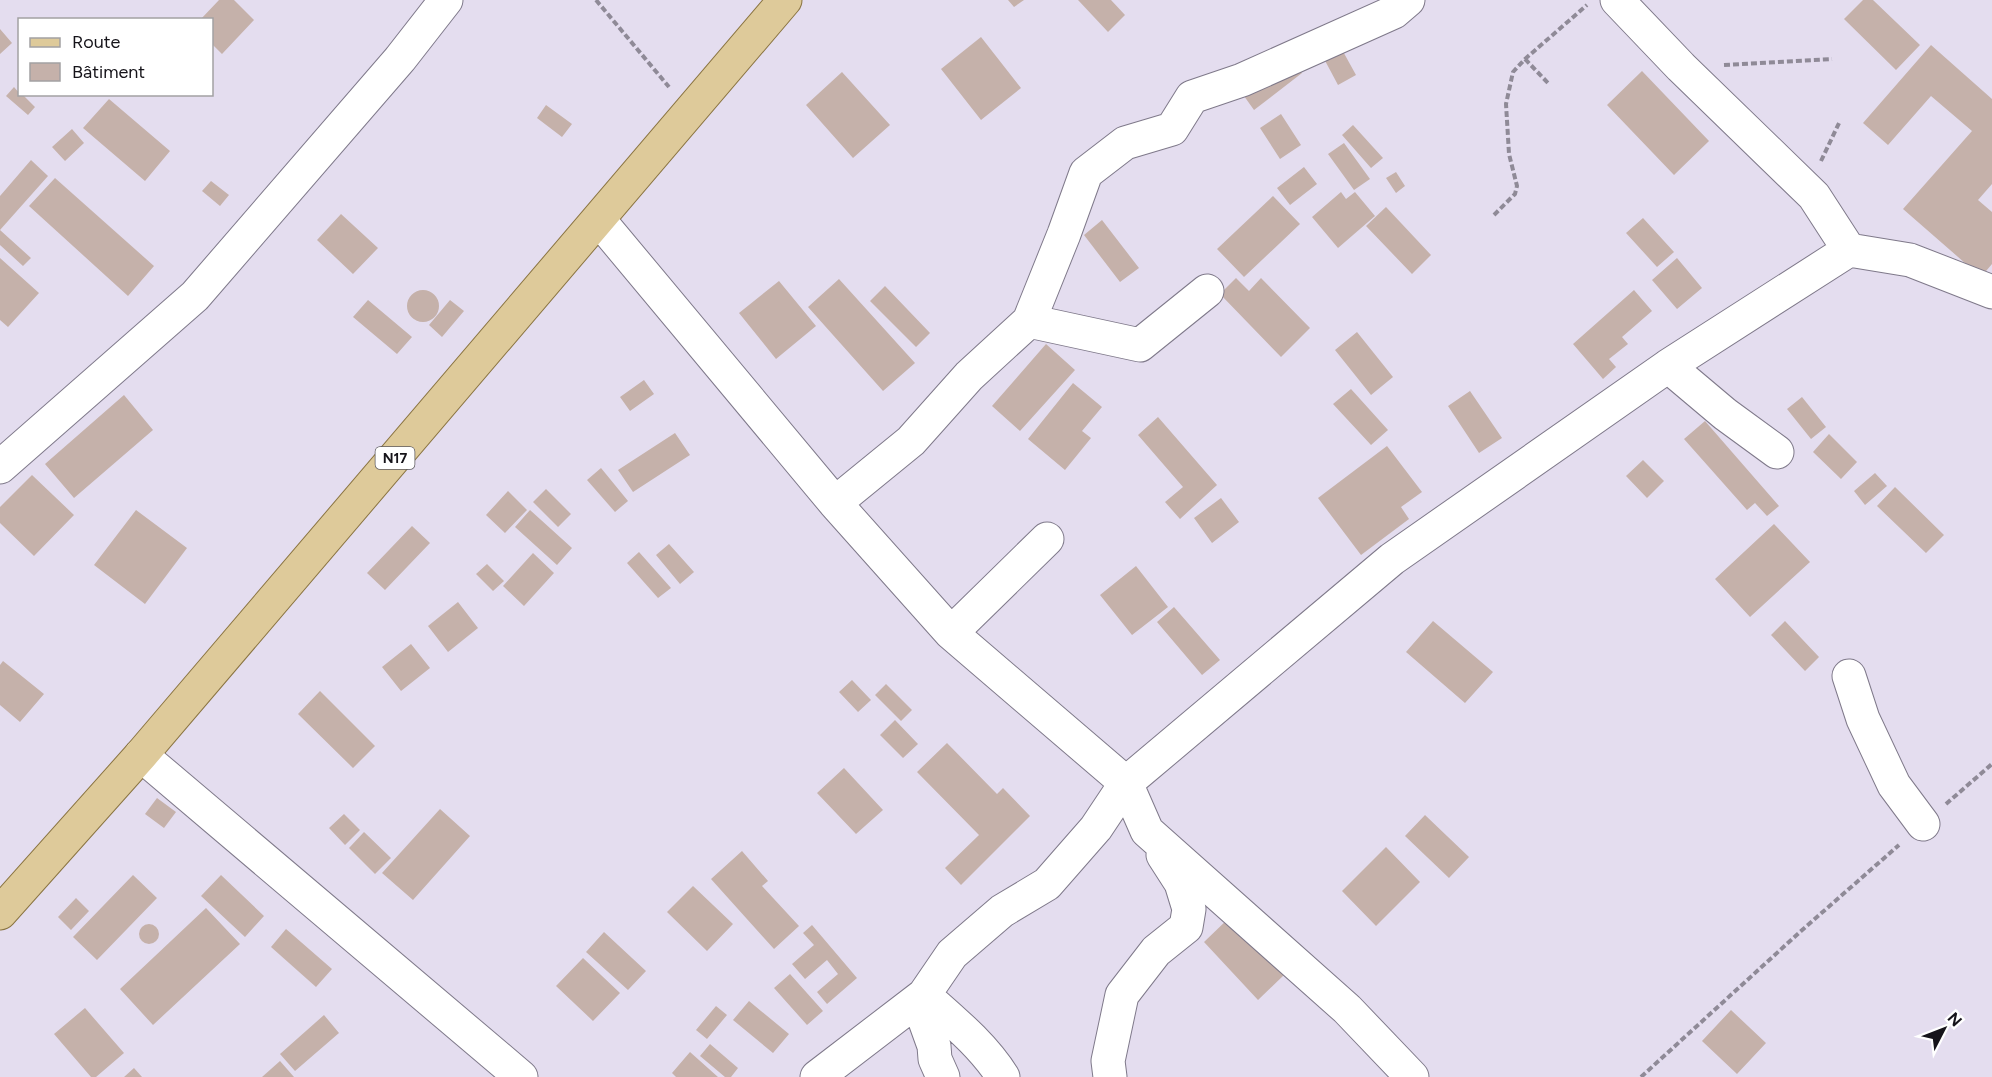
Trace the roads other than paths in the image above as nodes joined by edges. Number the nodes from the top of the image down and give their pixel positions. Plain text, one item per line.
1 (446, 0) edge
2 (785, 0) edge
3 (1408, 0) edge
4 (1617, 0) edge
5 (599, 220) junction
6 (1849, 250) junction
7 (1207, 291) dead end
8 (1992, 292) edge
9 (1029, 321) junction
10 (1668, 366) junction
11 (1777, 452) dead end
12 (0, 467) edge
13 (835, 503) junction
14 (1047, 538) dead end
15 (951, 633) junction
16 (1849, 676) dead end
17 (141, 755) junction
18 (1126, 783) junction
19 (1923, 824) road end
20 (1147, 831) junction
21 (0, 913) edge
22 (924, 995) junction
23 (521, 1077) edge
24 (817, 1077) edge
25 (943, 1077) edge
26 (1003, 1077) edge
27 (1110, 1077) edge
28 (1412, 1077) edge

1 - 12 street
2 - 5 main road, N17
3 - 9 street
4 - 6 street
5 - 13 street
5 - 17 main road, N17
6 - 8 street
6 - 10 street
7 - 9 street
9 - 13 street
10 - 11 street
10 - 18 street
13 - 15 street
14 - 15 street
15 - 18 street
16 - 19 street
17 - 21 main road, N17
17 - 23 street
18 - 20 street
18 - 22 street
20 - 27 street
20 - 28 street
22 - 24 street
22 - 25 street
22 - 26 street

